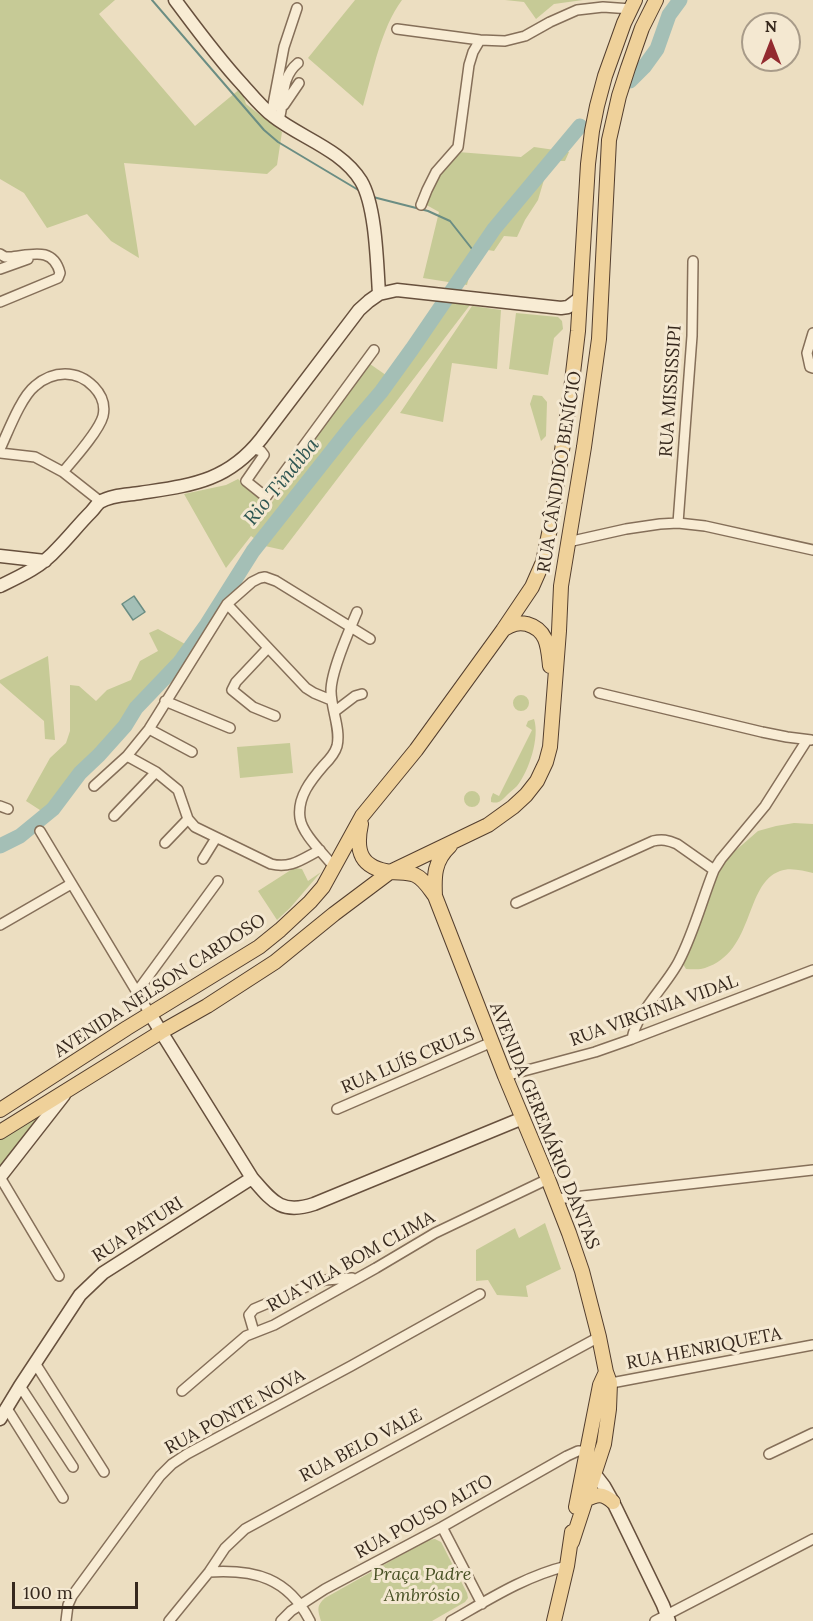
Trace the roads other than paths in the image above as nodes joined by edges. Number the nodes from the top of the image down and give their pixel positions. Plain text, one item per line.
1 (175, 0) edge
2 (656, 0) edge
3 (633, 4) edge
4 (297, 8) dead end
5 (397, 29) dead end
6 (480, 40) junction
7 (298, 63) dead end
8 (299, 83) dead end
9 (282, 107) junction
10 (275, 118) junction
11 (421, 205) dead end
12 (0, 254) edge
13 (42, 254) junction
14 (693, 261) dead end
15 (0, 269) edge
16 (379, 294) junction
17 (580, 298) junction
18 (0, 302) edge
19 (561, 308) junction
20 (578, 323) junction
21 (813, 333) edge
22 (374, 350) dead end
23 (813, 368) edge
24 (254, 449) junction
25 (0, 451) edge
26 (63, 472) junction
27 (101, 502) junction
28 (678, 523) junction
29 (568, 542) junction
30 (813, 550) edge
31 (0, 556) edge
32 (45, 561) junction
33 (0, 586) edge
34 (227, 604) junction
35 (357, 612) dead end
36 (350, 627) junction
37 (503, 630) junction
38 (370, 639) dead end
39 (267, 648) junction
40 (599, 693) dead end
41 (362, 694) dead end
42 (554, 698) junction
43 (331, 700) junction
44 (165, 701) junction
45 (334, 712) junction
46 (275, 716) dead end
47 (231, 728) dead end
48 (149, 729) junction
49 (810, 740) edge
50 (192, 752) dead end
51 (127, 756) junction
52 (156, 772) junction
53 (93, 786) dead end
54 (114, 816) dead end
55 (362, 816) junction
56 (188, 819) junction
57 (40, 831) dead end
58 (216, 838) junction
59 (458, 841) junction
60 (165, 843) dead end
61 (320, 850) junction
62 (203, 859) dead end
63 (334, 867) junction
64 (714, 870) junction
65 (390, 872) junction
66 (218, 880) dead end
67 (71, 884) junction
68 (435, 896) junction
69 (516, 903) dead end
70 (0, 925) edge
71 (813, 970) edge
72 (136, 993) junction
73 (150, 1014) junction
74 (162, 1032) junction
75 (632, 1039) junction
76 (492, 1042) junction
77 (505, 1076) junction
78 (67, 1091) junction
79 (1, 1109) edge
80 (336, 1109) dead end
81 (523, 1118) junction
82 (0, 1132) edge
83 (813, 1170) edge
84 (0, 1177) edge
85 (252, 1178) junction
86 (548, 1179) junction
87 (556, 1199) junction
88 (59, 1276) dead end
89 (357, 1278) junction
90 (480, 1294) dead end
91 (254, 1332) junction
92 (600, 1337) junction
93 (813, 1345) edge
94 (35, 1363) junction
95 (606, 1380) junction
96 (20, 1386) junction
97 (182, 1391) dead end
98 (3, 1413) edge
99 (813, 1433) edge
100 (604, 1444) junction
101 (587, 1451) junction
102 (769, 1454) dead end
103 (73, 1467) dead end
104 (104, 1472) dead end
105 (594, 1473) junction
106 (604, 1486) junction
107 (63, 1498) dead end
108 (585, 1500) junction
109 (613, 1502) junction
110 (442, 1527) junction
111 (813, 1539) edge
112 (572, 1542) junction
113 (567, 1566) junction
114 (209, 1572) junction
115 (301, 1604) junction
116 (482, 1604) junction
117 (664, 1619) edge
118 (66, 1621) edge
119 (169, 1621) edge
120 (281, 1621) edge
121 (310, 1621) edge
122 (451, 1621) edge
123 (554, 1621) edge

1 - 10 street
2 - 29 main road, RUA CÂNDIDO BENÍCIO
3 - 6 street
3 - 17 main road, RUA CÂNDIDO BENÍCIO
4 - 10 street
5 - 6 street
6 - 11 street
7 - 9 street
8 - 9 street
9 - 10 street
10 - 16 street
12 - 13 street
13 - 15 street
13 - 18 street
14 - 28 street, RUA MISSISSIPI
16 - 19 street
16 - 24 street
17 - 19 street
17 - 20 main road, RUA CÂNDIDO BENÍCIO
19 - 20 street
20 - 37 main road, RUA CÂNDIDO BENÍCIO
21 - 23 street
22 - 24 street
24 - 27 street
25 - 26 street
25 - 26 street
26 - 27 street
27 - 32 street
28 - 29 street
28 - 30 street
29 - 42 main road, RUA CÂNDIDO BENÍCIO
31 - 32 street
32 - 33 street
34 - 36 street
34 - 39 street
34 - 44 street
35 - 36 street
36 - 38 street
36 - 43 street
37 - 42 main road
37 - 55 main road, RUA CÂNDIDO BENÍCIO
39 - 43 street
39 - 46 street
40 - 49 street
41 - 45 street
42 - 59 main road, RUA CÂNDIDO BENÍCIO
43 - 45 street
44 - 47 street
44 - 48 street
45 - 61 street
48 - 50 street
48 - 51 street
49 - 64 street
51 - 52 street
51 - 53 street
52 - 54 street
52 - 56 street
55 - 63 main road, AVENIDA NELSON CARDOSO
55 - 65 main road, AVENIDA GEREMÁRIO DANTAS
56 - 58 street
56 - 60 street
57 - 67 street
58 - 61 street
58 - 62 street
59 - 65 main road, RUA CÂNDIDO BENÍCIO
59 - 68 main road, AVENIDA GEREMÁRIO DANTAS
61 - 63 street
63 - 73 main road, AVENIDA NELSON CARDOSO
64 - 69 street
64 - 75 street
65 - 68 main road, AVENIDA GEREMÁRIO DANTAS
65 - 74 main road, AVENIDA NELSON CARDOSO
66 - 72 street
67 - 70 street
67 - 72 street
68 - 76 main road, AVENIDA GEREMÁRIO DANTAS
71 - 75 street, RUA VIRGINIA VIDAL
72 - 73 street
73 - 74 street
73 - 79 main road, AVENIDA NELSON CARDOSO
74 - 78 main road, AVENIDA NELSON CARDOSO
74 - 85 street
75 - 77 street, RUA VIRGINIA VIDAL
76 - 77 main road, AVENIDA GEREMÁRIO DANTAS
76 - 80 street, RUA LUÍS CRULS
77 - 81 main road, AVENIDA GEREMÁRIO DANTAS
78 - 82 main road, AVENIDA NELSON CARDOSO
78 - 84 street
81 - 85 street
81 - 86 main road, AVENIDA GEREMÁRIO DANTAS
83 - 87 street
84 - 88 street
85 - 94 street, RUA PATURI
86 - 87 main road, AVENIDA GEREMÁRIO DANTAS
86 - 89 street, RUA VILA BOM CLIMA
87 - 92 main road, AVENIDA GEREMÁRIO DANTAS
89 - 91 street, RUA VILA BOM CLIMA
89 - 91 street
90 - 118 street, RUA PONTE NOVA
91 - 97 street, RUA VILA BOM CLIMA
92 - 95 main road, AVENIDA GEREMÁRIO DANTAS
92 - 114 street, RUA BELO VALE
93 - 95 street, RUA HENRIQUETA
94 - 96 street, RUA PATURI
94 - 104 street
95 - 100 main road, AVENIDA GEREMÁRIO DANTAS
95 - 101 main road, AVENIDA GEREMÁRIO DANTAS
96 - 98 street, RUA PATURI
96 - 103 street
98 - 107 street
99 - 102 street
100 - 105 main road, AVENIDA GEREMÁRIO DANTAS
100 - 106 street
101 - 105 main road
101 - 110 street, RUA POUSO ALTO
101 - 112 main road, AVENIDA GEREMÁRIO DANTAS
105 - 106 street
105 - 108 main road, AVENIDA GEREMÁRIO DANTAS
106 - 109 street
108 - 109 main road
108 - 112 main road, AVENIDA GEREMÁRIO DANTAS
109 - 117 street
110 - 115 street, RUA POUSO ALTO
110 - 116 street
111 - 117 street
112 - 113 main road, AVENIDA GEREMÁRIO DANTAS
113 - 116 street
113 - 123 main road, AVENIDA GEREMÁRIO DANTAS
114 - 115 street
114 - 119 street, RUA BELO VALE
115 - 120 street, RUA POUSO ALTO
115 - 121 street
116 - 122 street

